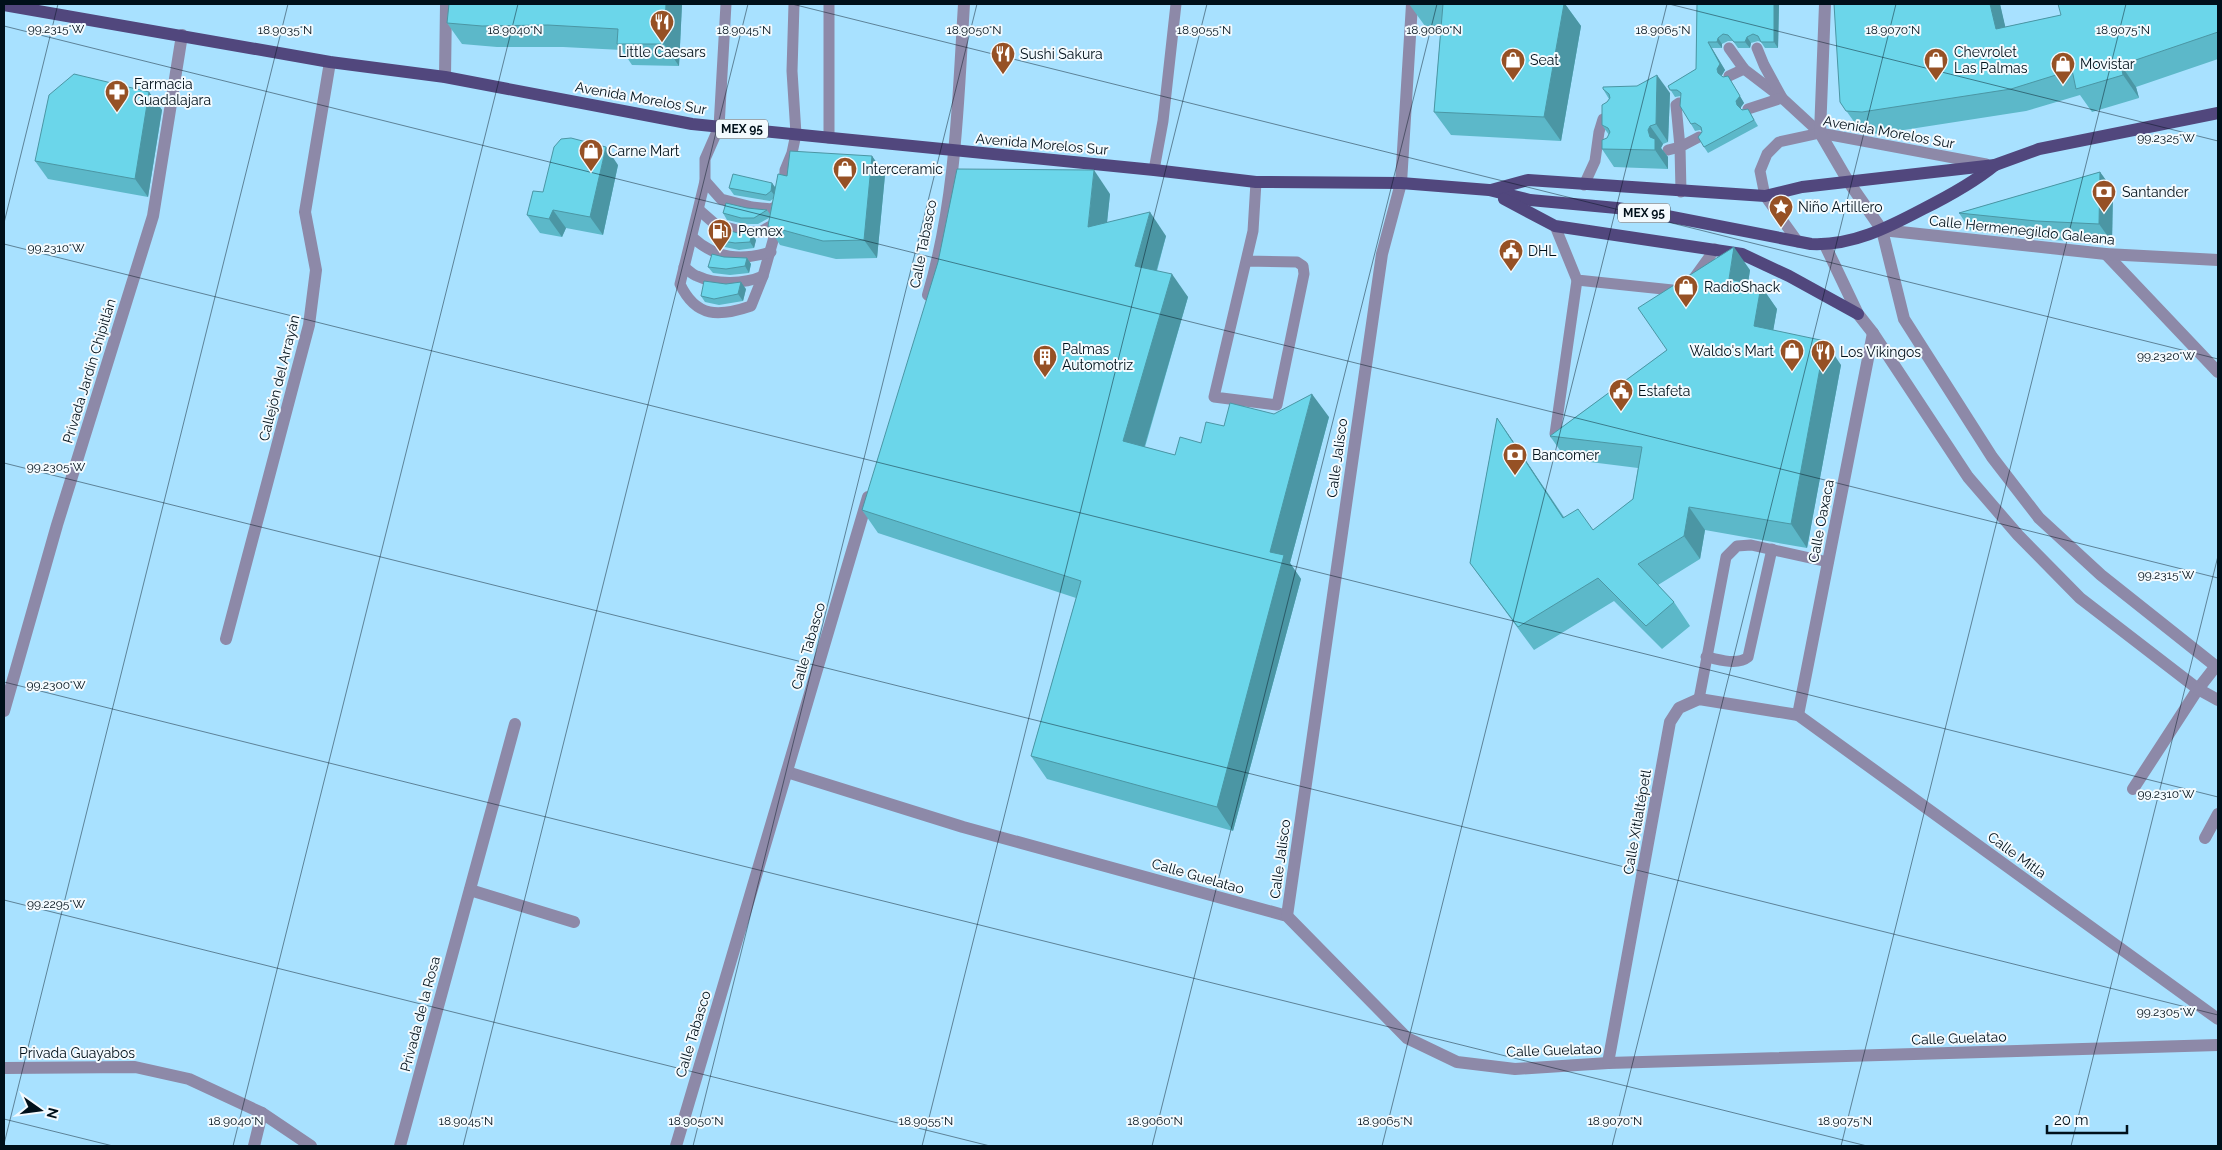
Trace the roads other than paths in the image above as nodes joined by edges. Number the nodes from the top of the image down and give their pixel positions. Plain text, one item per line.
1 (446, 4) edge
2 (726, 4) edge
3 (794, 4) edge
4 (829, 4) edge
5 (964, 4) edge
6 (1176, 4) edge
7 (1412, 4) edge
8 (1825, 4) edge
9 (5, 5) edge
10 (182, 35) junction
11 (1729, 48) dead end
12 (1758, 48) dead end
13 (330, 62) junction
14 (1744, 69) junction
15 (1728, 76) edge
16 (445, 77) junction
17 (1782, 98) junction
18 (1675, 106) dead end
19 (1748, 109) edge
20 (2218, 113) edge
21 (1615, 115) edge
22 (719, 127) junction
23 (1820, 133) junction
24 (796, 134) junction
25 (1699, 137) edge
26 (829, 138) junction
27 (1680, 147) junction
28 (1668, 150) dead end
29 (954, 151) junction
30 (1609, 152) edge
31 (1595, 161) junction
32 (1995, 166) junction
33 (1154, 170) junction
34 (705, 181) junction
35 (1848, 181) junction
36 (1256, 182) junction
37 (1402, 183) junction
38 (1584, 185) junction
39 (1489, 190) junction
40 (1681, 192) junction
41 (1765, 196) junction
42 (783, 201) junction
43 (699, 210) junction
44 (778, 222) junction
45 (1555, 226) junction
46 (1882, 230) junction
47 (692, 237) junction
48 (1798, 242) junction
49 (1825, 244) junction
50 (1715, 249) junction
51 (771, 252) junction
52 (2106, 254) junction
53 (2218, 260) edge
54 (1246, 261) junction
55 (684, 267) junction
56 (763, 276) junction
57 (1577, 280) junction
58 (924, 307) edge
59 (1858, 314) junction
60 (1873, 333) junction
61 (2218, 372) edge
62 (1555, 434) edge
63 (871, 487) edge
64 (1772, 549) junction
65 (1828, 562) junction
66 (226, 639) dead end
67 (1706, 657) junction
68 (2217, 667) edge
69 (2198, 689) junction
70 (1699, 698) junction
71 (2218, 700) edge
72 (4, 711) edge
73 (1798, 715) junction
74 (515, 724) dead end
75 (787, 772) junction
76 (2133, 789) dead end
77 (2218, 814) edge
78 (2205, 838) dead end
79 (470, 890) junction
80 (1287, 916) junction
81 (574, 922) dead end
82 (2218, 1019) edge
83 (2218, 1045) edge
84 (1608, 1063) junction
85 (4, 1068) edge
86 (262, 1113) junction
87 (254, 1146) edge
88 (311, 1146) edge
89 (400, 1146) edge
90 (676, 1146) edge

1 - 16 street
2 - 22 lane
3 - 24 lane
4 - 26 lane
5 - 29 street, Calle Tabasco
6 - 33 lane
7 - 37 street, Calle Jalisco
8 - 23 street
9 - 10 main road, Avenida Morelos Sur / MEX 95
10 - 13 main road, Avenida Morelos Sur / MEX 95
10 - 72 street, Privada Jardín Chipitlán
11 - 14 lane
12 - 17 lane
13 - 16 main road, Avenida Morelos Sur / MEX 95
13 - 66 street, Callejón del Arrayán
14 - 15 lane
14 - 17 lane
16 - 22 main road, Avenida Morelos Sur / MEX 95
17 - 19 lane
17 - 23 lane
18 - 27 lane
20 - 32 main road, MEX 95
21 - 31 lane
22 - 24 main road, Avenida Morelos Sur / MEX 95
22 - 34 lane
23 - 32 lane, Avenida Morelos Sur
23 - 35 street
23 - 41 lane, Avenida Morelos Sur
24 - 26 main road, Avenida Morelos Sur / MEX 95
24 - 42 lane
25 - 27 lane
26 - 29 main road, Avenida Morelos Sur / MEX 95
27 - 28 lane
27 - 40 lane
29 - 33 main road, Avenida Morelos Sur / MEX 95
29 - 58 street, Calle Tabasco
30 - 31 lane
31 - 38 lane
32 - 35 main road, Avenida Morelos Sur / MEX 95
32 - 46 main road, Avenida Morelos Sur / MEX 95
33 - 36 main road, Avenida Morelos Sur / MEX 95
34 - 42 lane
34 - 43 lane
35 - 41 main road, Avenida Morelos Sur / MEX 95
35 - 46 street
36 - 37 main road, Avenida Morelos Sur / MEX 95
36 - 54 lane
37 - 39 main road, Avenida Morelos Sur / MEX 95
37 - 80 street, Calle Jalisco
38 - 39 main road, Avenida Morelos Sur / MEX 95
38 - 40 main road, Avenida Morelos Sur / MEX 95
39 - 45 main road
39 - 48 main road, Avenida Morelos Sur / MEX 95
40 - 41 main road, Avenida Morelos Sur / MEX 95
41 - 48 lane, Avenida Morelos Sur
42 - 44 lane
43 - 44 lane
43 - 47 lane
44 - 51 lane
45 - 50 main road
45 - 57 lane
46 - 49 main road, Avenida Morelos Sur / MEX 95
46 - 52 street, Calle Hermenegildo Galeana
46 - 68 street
47 - 51 lane
47 - 55 lane
48 - 49 main road, Avenida Morelos Sur / MEX 95
49 - 59 street
50 - 57 lane
50 - 59 main road
51 - 56 lane
52 - 53 street, Calle Hermenegildo Galeana
52 - 61 street
54 - 54 lane
55 - 56 lane
55 - 56 lane
57 - 62 lane
59 - 60 street
60 - 65 street, Calle Oaxaca
60 - 69 street
63 - 75 street, Calle Tabasco
64 - 65 lane
64 - 67 lane
64 - 67 lane
65 - 73 street, Calle Oaxaca
67 - 70 lane
68 - 69 street
69 - 71 street
69 - 76 street
70 - 73 street
70 - 84 street, Calle Xitlaltépetl
73 - 82 street, Calle Mitla
74 - 79 street, Privada de la Rosa
75 - 80 street, Calle Guelatao
75 - 90 street, Calle Tabasco
77 - 78 street
79 - 81 street
79 - 89 street, Privada de la Rosa
80 - 84 street, Calle Guelatao
83 - 84 street, Calle Guelatao
85 - 86 street, Privada Guayabos
86 - 87 street
86 - 88 street, Privada Guayabos

